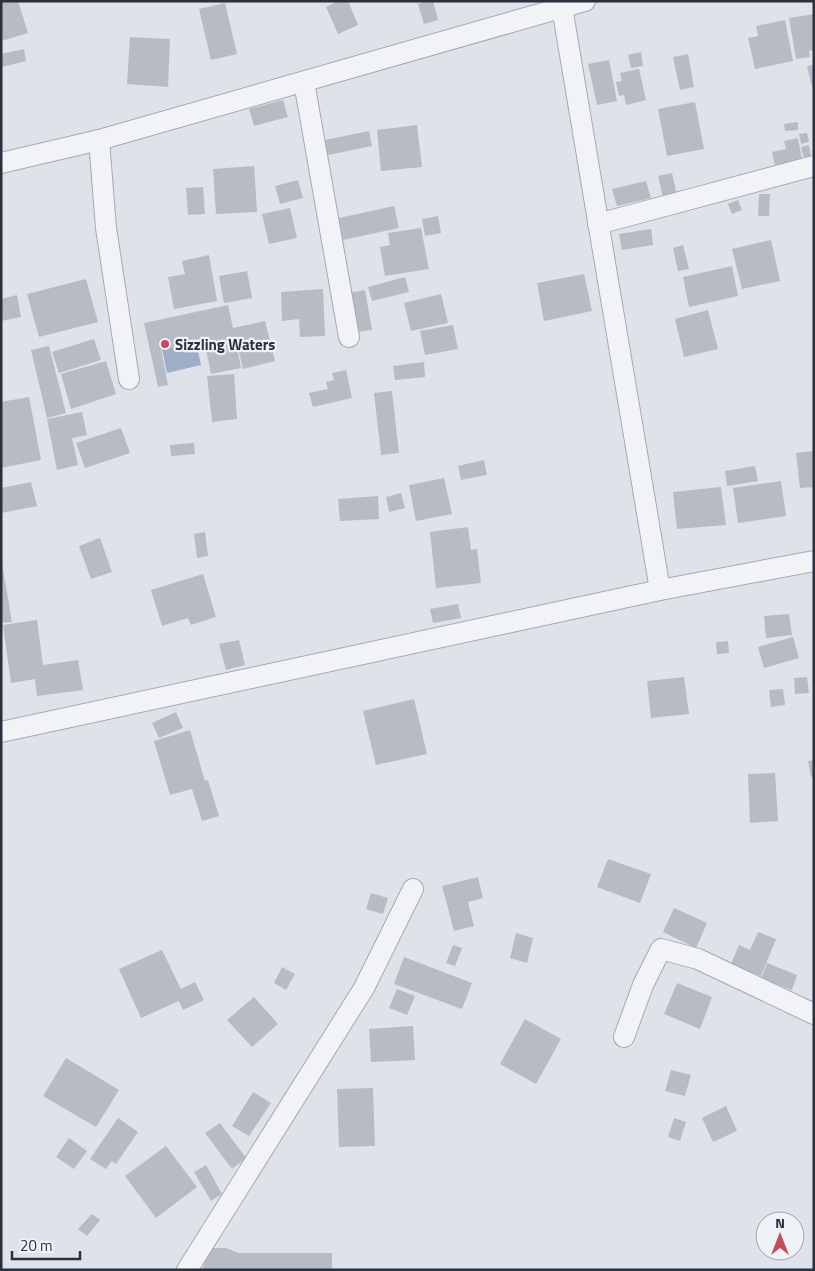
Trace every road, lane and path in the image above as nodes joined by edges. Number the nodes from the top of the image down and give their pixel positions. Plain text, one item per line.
1 (585, 1) edge
2 (562, 7) junction
3 (304, 82) junction
4 (99, 140) junction
5 (1, 163) edge
6 (814, 166) edge
7 (598, 224) junction
8 (349, 337) dead end
9 (129, 379) dead end
10 (814, 561) edge
11 (660, 590) junction
12 (1, 732) edge
13 (414, 888) dead end
14 (814, 1014) edge
15 (624, 1037) dead end
16 (187, 1270) edge

1 - 2 street
2 - 3 street
2 - 7 street
3 - 4 street
3 - 8 street
4 - 5 street
4 - 9 street
6 - 7 street
7 - 11 street
10 - 11 street
11 - 12 street
13 - 16 street
14 - 15 street

